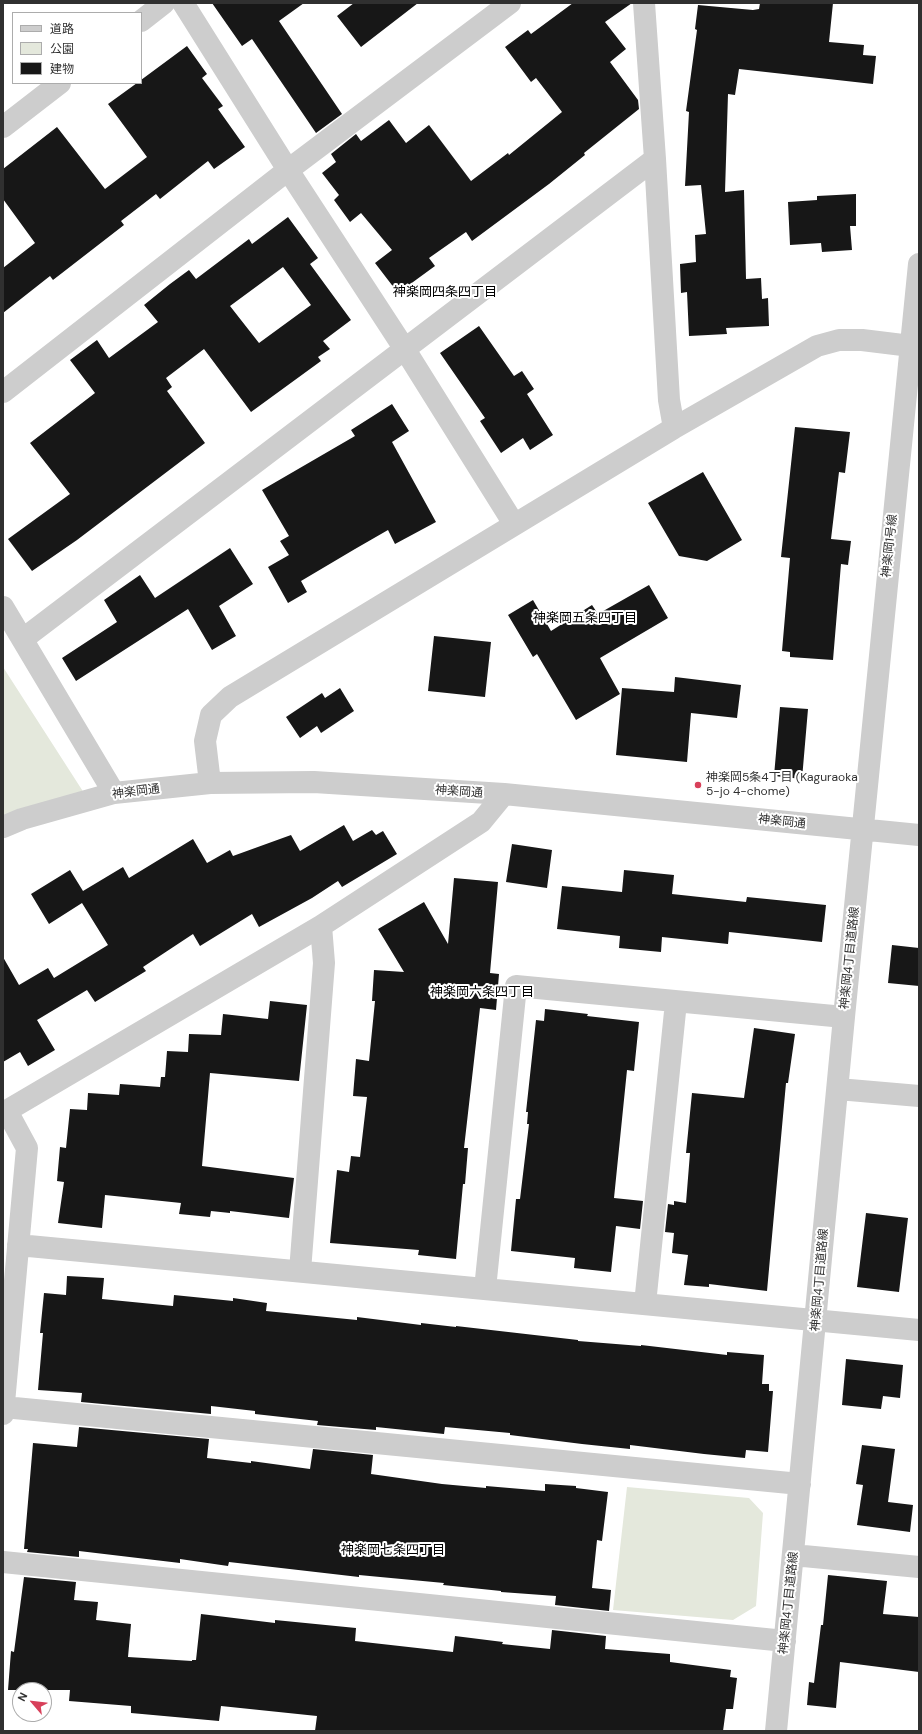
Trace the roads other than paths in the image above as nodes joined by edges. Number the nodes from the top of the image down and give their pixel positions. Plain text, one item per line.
1 (164, 3) edge
2 (183, 3) edge
3 (510, 3) edge
4 (644, 3) edge
5 (142, 19) edge
6 (59, 84) edge
7 (3, 127) edge
8 (655, 159) junction
9 (288, 170) junction
10 (919, 264) edge
11 (915, 346) edge
12 (404, 348) junction
13 (3, 392) edge
14 (674, 428) junction
15 (514, 524) junction
16 (3, 607) edge
17 (22, 639) junction
18 (210, 783) junction
19 (114, 793) junction
20 (504, 794) junction
21 (3, 827) edge
22 (863, 830) junction
23 (919, 835) edge
24 (321, 926) junction
25 (676, 1002) junction
26 (844, 1017) junction
27 (838, 1089) junction
28 (919, 1096) edge
29 (5, 1112) edge
30 (18, 1245) junction
31 (300, 1270) junction
32 (485, 1288) junction
33 (645, 1304) junction
34 (816, 1320) junction
35 (919, 1330) edge
36 (3, 1411) edge
37 (800, 1484) junction
38 (793, 1556) junction
39 (3, 1562) edge
40 (919, 1567) edge
41 (785, 1640) junction
42 (776, 1731) edge

1 - 5 street
2 - 9 street
3 - 9 street
4 - 8 street
6 - 7 street
8 - 12 street
8 - 14 street
9 - 12 street
9 - 13 street
10 - 11 street, 神楽岡1号線
11 - 14 street
11 - 22 street, 神楽岡1号線
12 - 15 street
12 - 17 street
14 - 15 street
15 - 18 street
16 - 17 street
17 - 19 street
18 - 19 street, 神楽岡通
18 - 20 street, 神楽岡通
19 - 21 street, 神楽岡通
20 - 22 street, 神楽岡通
20 - 24 street
22 - 23 street, 神楽岡通
22 - 26 street, 神楽岡4丁目道路線
24 - 29 street
24 - 31 street
25 - 26 street
25 - 32 street
25 - 33 street
26 - 27 street, 神楽岡4丁目道路線
27 - 28 street
27 - 34 street, 神楽岡4丁目道路線
29 - 30 street
30 - 31 street
30 - 36 street
31 - 32 street
32 - 33 street
33 - 34 street
34 - 35 street
34 - 37 street, 神楽岡4丁目道路線
36 - 37 street
37 - 38 street, 神楽岡4丁目道路線
38 - 40 street
38 - 41 street, 神楽岡4丁目道路線
39 - 41 street
41 - 42 street, 神楽岡4丁目道路線

